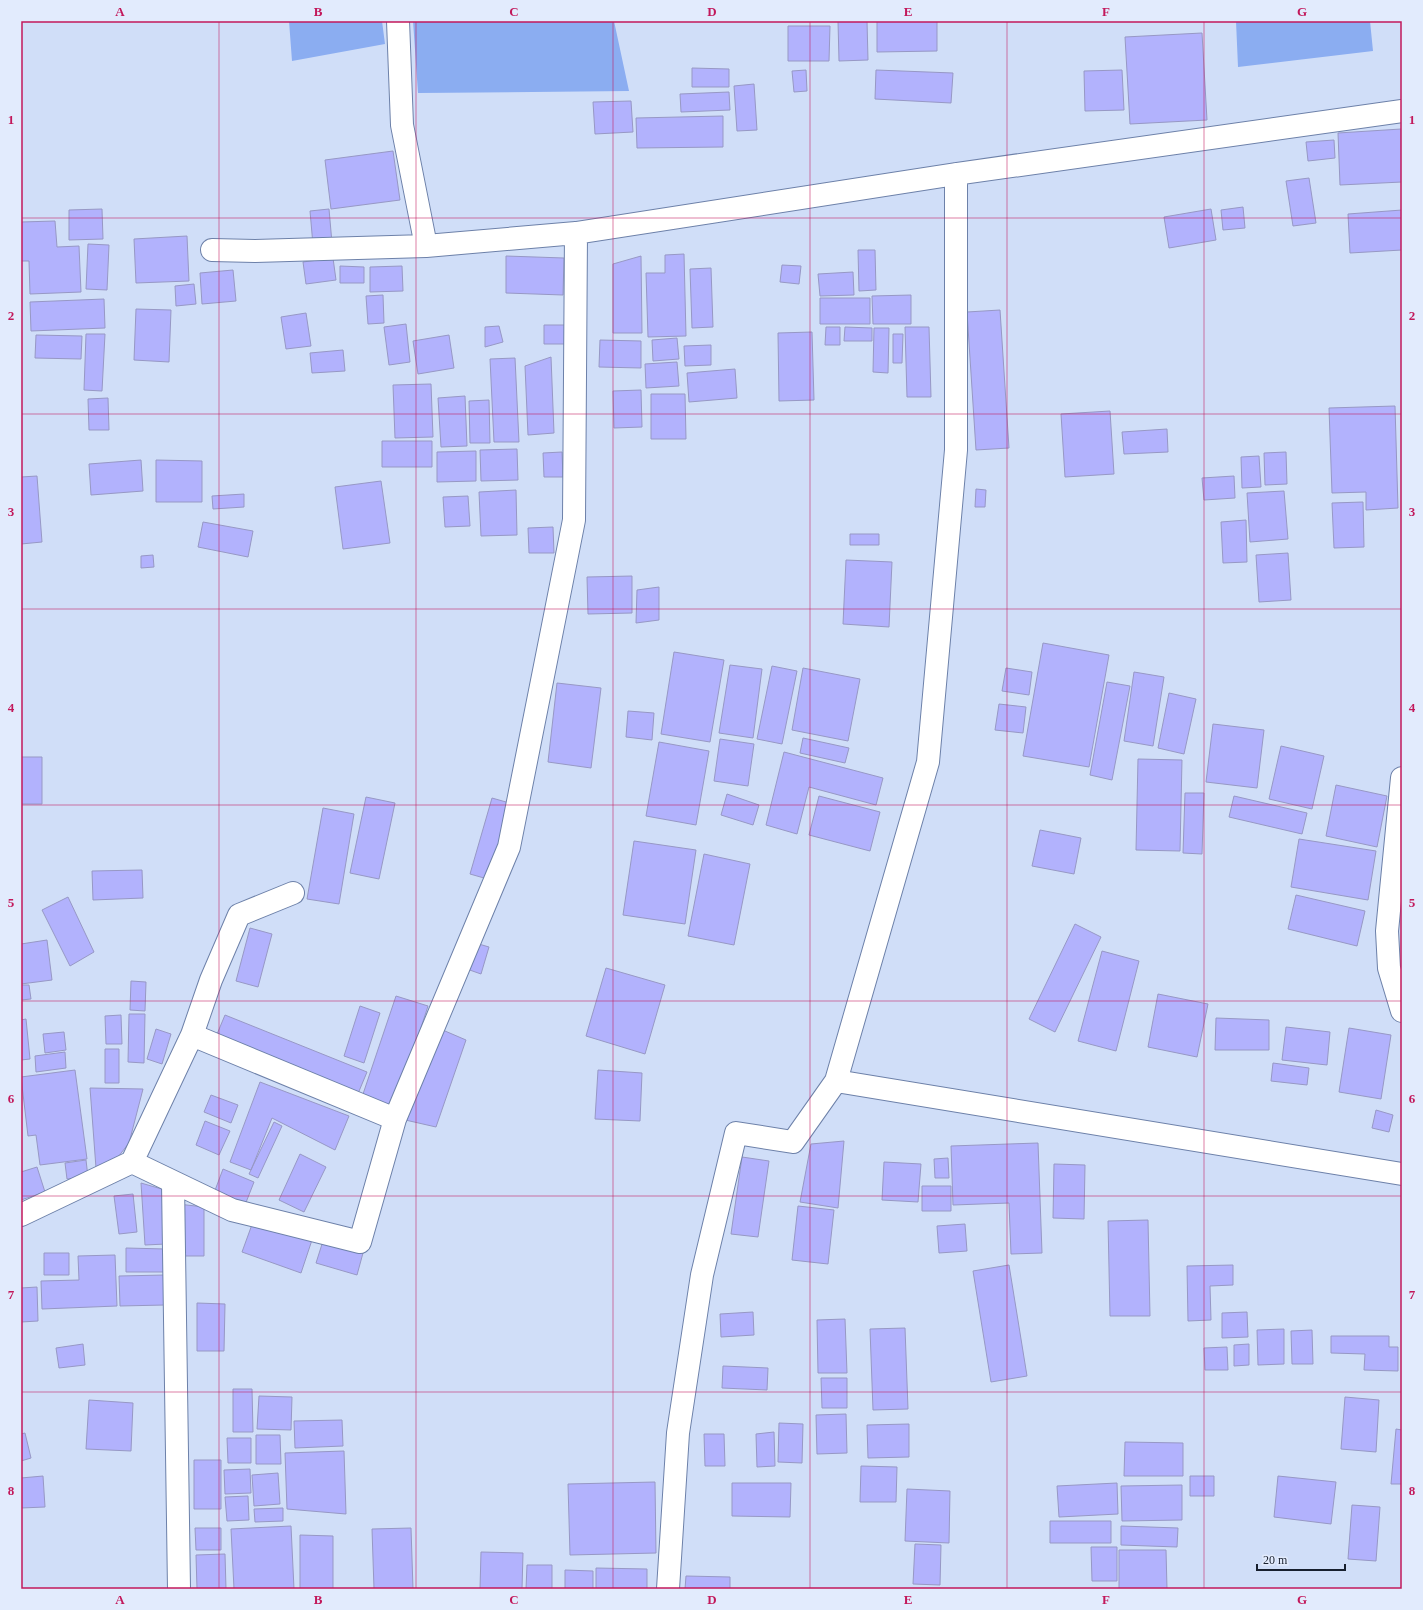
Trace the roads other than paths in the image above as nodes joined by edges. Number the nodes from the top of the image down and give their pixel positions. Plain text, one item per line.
1 (398, 21) edge
2 (1402, 111) edge
3 (956, 174) junction
4 (576, 233) junction
5 (426, 246) junction
6 (212, 250) dead end
7 (1402, 778) edge
8 (293, 893) dead end
9 (1402, 1011) edge
10 (192, 1035) junction
11 (836, 1081) junction
12 (396, 1119) junction
13 (132, 1162) junction
14 (1402, 1174) edge
15 (173, 1183) junction
16 (21, 1215) edge
17 (179, 1589) edge
18 (668, 1589) edge

1 - 5 street
2 - 3 street
3 - 4 street
3 - 11 street
4 - 5 street
4 - 12 street
5 - 6 street
7 - 9 street
8 - 10 street
10 - 12 street
10 - 13 street
11 - 14 street
11 - 18 street
12 - 15 street
13 - 15 street
13 - 16 street
15 - 17 street

